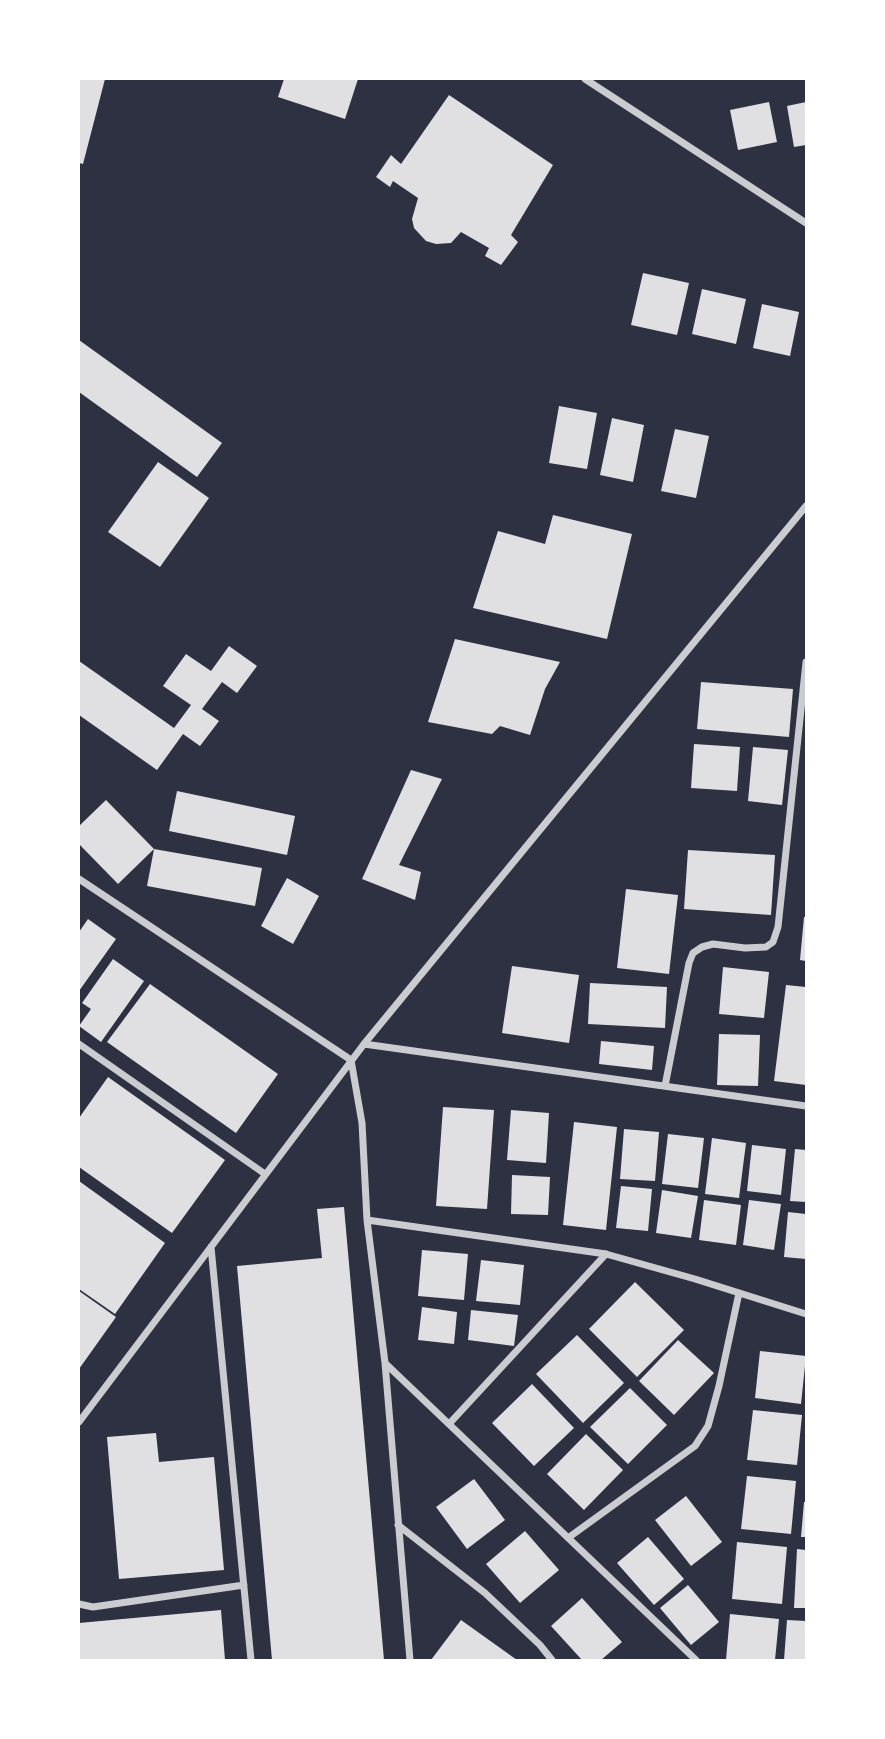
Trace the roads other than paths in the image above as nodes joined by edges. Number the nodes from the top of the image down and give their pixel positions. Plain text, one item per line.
1 (585, 79) edge
2 (806, 223) edge
3 (806, 506) edge
4 (806, 662) edge
5 (79, 879) edge
6 (79, 1044) edge
7 (364, 1044) junction
8 (351, 1060) junction
9 (665, 1086) junction
10 (806, 1106) edge
11 (265, 1174) junction
12 (367, 1220) junction
13 (211, 1246) junction
14 (606, 1254) junction
15 (739, 1293) junction
16 (806, 1314) edge
17 (385, 1363) junction
18 (79, 1422) edge
19 (449, 1424) junction
20 (398, 1525) junction
21 (568, 1538) junction
22 (244, 1584) junction
23 (79, 1604) edge
24 (251, 1660) edge
25 (410, 1660) edge
26 (552, 1660) edge
27 (696, 1660) edge

1 - 2 street
3 - 7 street
4 - 9 street
5 - 8 street
6 - 11 street
7 - 8 street
7 - 9 street
8 - 11 street
8 - 12 street
9 - 10 street
11 - 13 street
12 - 14 street
12 - 17 street
13 - 18 street
13 - 22 street
14 - 15 street
14 - 19 street
15 - 16 street
15 - 21 street
17 - 19 street
17 - 20 street
19 - 21 street
20 - 25 street
20 - 26 street
21 - 27 street
22 - 23 street
22 - 24 street

